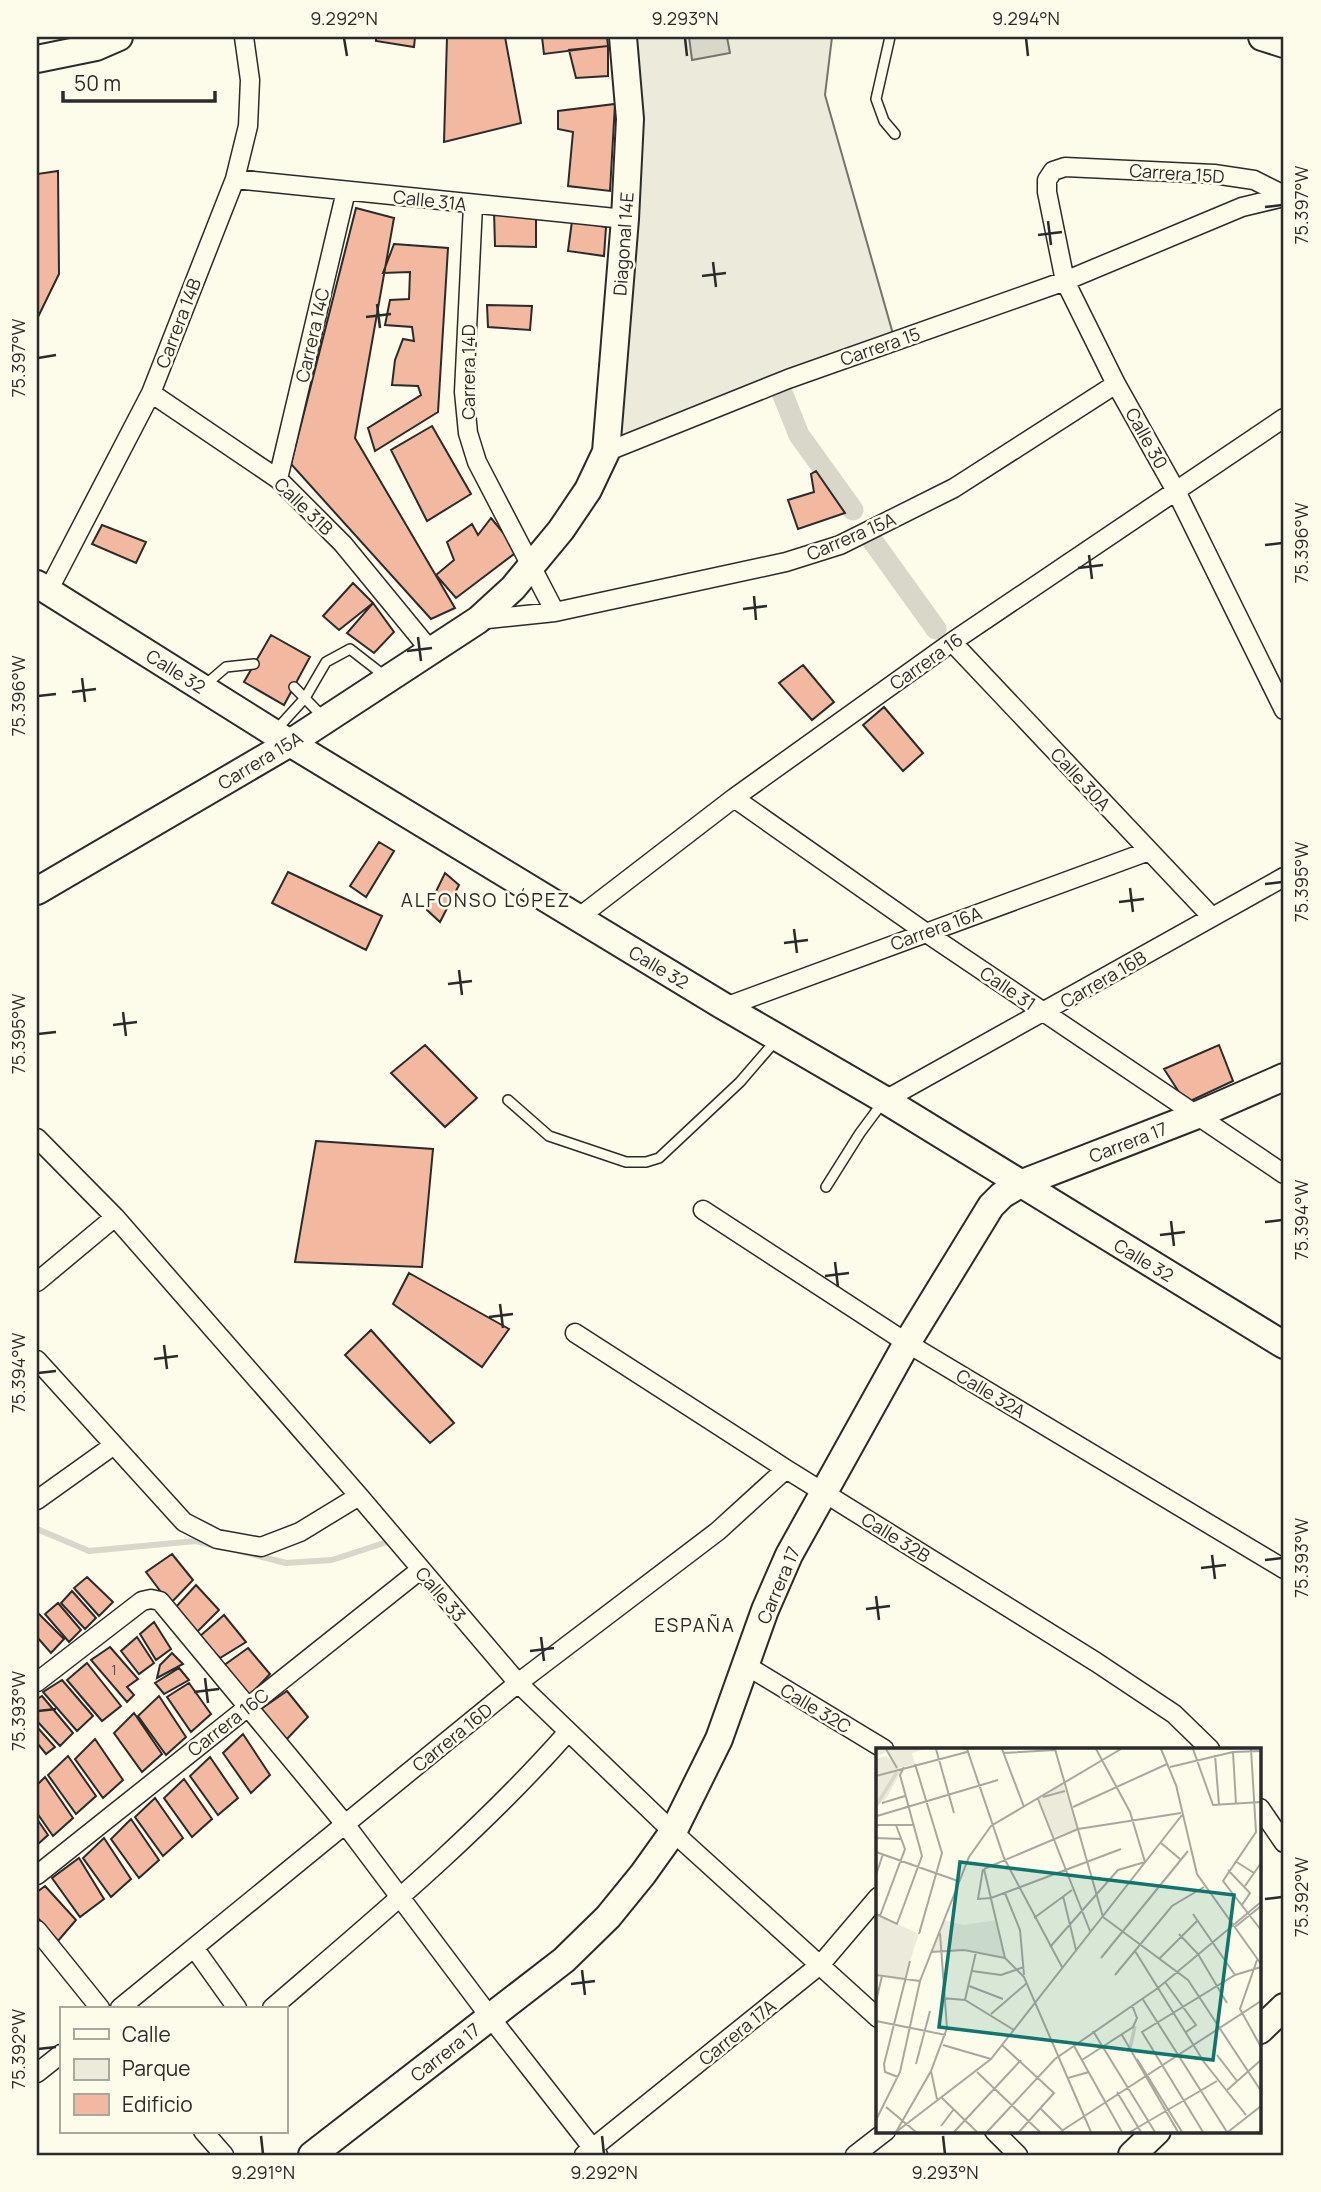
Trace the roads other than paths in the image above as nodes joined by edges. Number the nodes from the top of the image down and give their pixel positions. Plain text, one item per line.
1 (119, 37) edge
2 (244, 37) edge
3 (623, 37) edge
4 (890, 37) edge
5 (1262, 37) edge
6 (1284, 44) edge
7 (37, 59) edge
8 (895, 134) dead end
9 (1065, 167) joint
10 (235, 179) junction
11 (346, 191) junction
12 (1284, 196) edge
13 (473, 205) junction
14 (625, 219) junction
15 (1065, 281) junction
16 (1116, 384) junction
17 (151, 393) junction
18 (1284, 418) edge
19 (606, 452) junction
20 (278, 479) junction
21 (1176, 491) junction
22 (532, 567) junction
23 (42, 587) edge
24 (555, 612) junction
25 (478, 620) junction
26 (952, 642) junction
27 (430, 650) junction
28 (254, 664) dead end
29 (387, 678) junction
30 (202, 687) junction
31 (294, 687) dead end
32 (305, 698) junction
33 (1284, 710) edge
34 (325, 719) junction
35 (281, 738) junction
36 (734, 798) junction
37 (1149, 851) junction
38 (1284, 877) edge
39 (37, 891) edge
40 (1211, 916) junction
41 (578, 918) junction
42 (925, 932) junction
43 (725, 1007) junction
44 (1044, 1013) junction
45 (778, 1038) junction
46 (1284, 1077) edge
47 (509, 1100) dead end
48 (884, 1100) junction
49 (1195, 1116) junction
50 (37, 1138) edge
51 (1284, 1174) edge
52 (1020, 1184) junction
53 (826, 1187) dead end
54 (703, 1210) dead end
55 (115, 1217) junction
56 (37, 1282) edge
57 (575, 1333) dead end
58 (906, 1343) junction
59 (1284, 1345) edge
60 (37, 1360) edge
61 (114, 1445) junction
62 (786, 1469) junction
63 (823, 1491) junction
64 (359, 1496) junction
65 (37, 1500) edge
66 (1284, 1569) edge
67 (421, 1570) junction
68 (747, 1666) junction
69 (37, 1682) edge
70 (518, 1683) junction
71 (247, 1707) junction
72 (567, 1733) junction
73 (882, 1748) edge
74 (1209, 1748) edge
75 (1262, 1811) edge
76 (345, 1824) junction
77 (673, 1832) junction
78 (1284, 1843) edge
79 (37, 1875) edge
80 (400, 1898) junction
81 (876, 1899) edge
82 (37, 1930) edge
83 (195, 1949) junction
84 (821, 1965) junction
85 (99, 2007) edge
86 (121, 2007) edge
87 (236, 2007) edge
88 (273, 2007) edge
89 (1284, 2007) edge
90 (876, 2016) edge
91 (490, 2017) junction
92 (1262, 2028) edge
93 (60, 2055) edge
94 (37, 2073) edge
95 (204, 2132) edge
96 (885, 2132) edge
97 (995, 2132) edge
98 (1156, 2132) edge
99 (592, 2153) edge
100 (224, 2155) edge
101 (312, 2155) edge
102 (855, 2155) edge
103 (1018, 2155) edge
104 (1132, 2155) edge

1 - 7 street
2 - 10 street, Carrera 14B
3 - 14 street, Diagonal 14E
4 - 8 lane
5 - 6 street
9 - 12 street, Carrera 15D
9 - 15 street, Calle 30
10 - 11 street, Calle 31A
10 - 17 street, Carrera 14B
11 - 13 street, Calle 31A
11 - 20 street, Carrera 14C
12 - 15 street, Carrera 15
13 - 14 street, Calle 31A
13 - 22 street, Carrera 14D
14 - 19 street, Diagonal 14E
15 - 16 street, Calle 30
15 - 19 street, Carrera 15
16 - 21 street, Calle 30
16 - 24 street, Carrera 15A
17 - 20 street, Calle 31B
17 - 23 street, Carrera 14B
18 - 21 street, Carrera 16
19 - 22 street
20 - 27 street, Calle 31B
21 - 26 street, Carrera 16
21 - 33 street, Calle 30
22 - 24 street
22 - 25 street, Carrera 15A
23 - 30 street, Calle 32
24 - 25 street, Carrera 15A
25 - 27 street, Carrera 15A
26 - 36 street, Carrera 16
26 - 37 street, Calle 30A
27 - 29 street, Carrera 15A
28 - 30 lane
29 - 32 lane
29 - 34 street, Carrera 15A
30 - 35 street, Calle 32
31 - 32 lane
32 - 34 lane
32 - 35 lane
34 - 35 street, Carrera 15A
35 - 39 street, Carrera 15A
35 - 41 street, Calle 32
36 - 41 street, Carrera 16
36 - 42 street, Calle 31
37 - 40 street, Calle 30A
37 - 42 street, Carrera 16A
38 - 40 street, Carrera 16B
40 - 44 street, Carrera 16B
41 - 43 street, Calle 32
42 - 43 street, Carrera 16A
42 - 44 street, Calle 31
43 - 45 street, Calle 32
44 - 48 street, Carrera 16B
44 - 49 street, Calle 31
45 - 47 lane
45 - 48 street, Calle 32
46 - 49 street, Carrera 17
48 - 52 street, Calle 32
48 - 53 lane
49 - 51 street, Calle 31
49 - 52 street, Carrera 17
50 - 55 street, Calle 33
52 - 58 street, Carrera 17
52 - 59 street, Calle 32
54 - 58 street, Calle 32A
55 - 56 street
55 - 64 street, Calle 33
57 - 62 street, Calle 32B
58 - 63 street, Carrera 17
58 - 66 street, Calle 32A
60 - 61 street
61 - 64 street
61 - 65 street
62 - 63 street, Calle 32B
62 - 70 street, Carrera 16D
63 - 68 street, Carrera 17
63 - 74 street, Calle 32B
64 - 67 street, Calle 33
67 - 70 street, Calle 33
67 - 71 street, Carrera 16C
68 - 73 street, Calle 32C
68 - 77 street, Carrera 17
69 - 71 street
70 - 72 street, Calle 33
70 - 76 street, Carrera 16D
71 - 76 street
71 - 79 street, Carrera 16C
72 - 77 street, Calle 33
72 - 80 street
75 - 78 street
76 - 80 street
76 - 83 street, Carrera 16D
77 - 84 street, Calle 33
77 - 91 street, Carrera 17
80 - 88 street
80 - 91 street
81 - 84 street, Carrera 17A
82 - 85 street
83 - 86 street, Carrera 16D
83 - 87 street
84 - 90 street, Calle 33
84 - 99 street, Carrera 17A
89 - 92 street
91 - 99 street
91 - 101 street, Carrera 17
93 - 94 street
95 - 100 street
96 - 102 street
97 - 103 street
98 - 104 street

